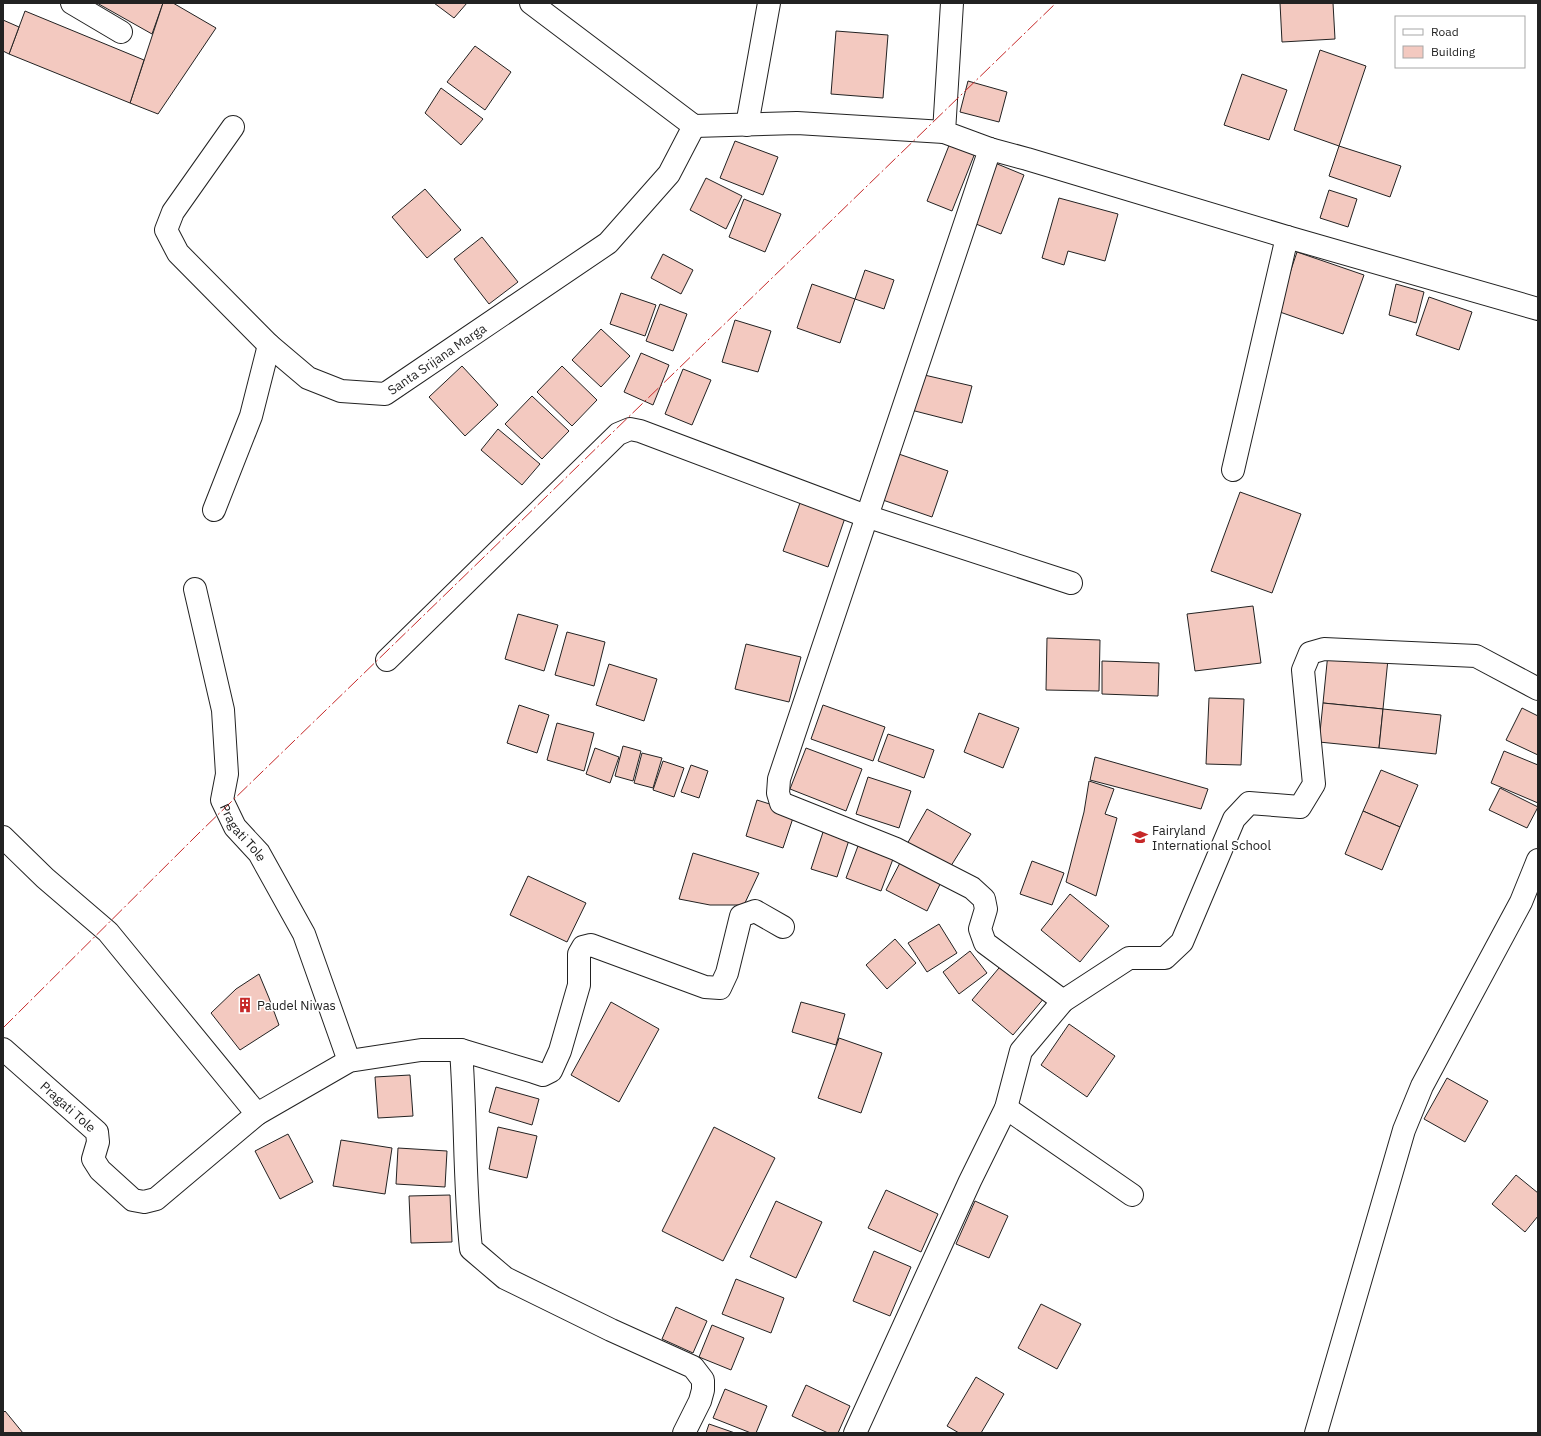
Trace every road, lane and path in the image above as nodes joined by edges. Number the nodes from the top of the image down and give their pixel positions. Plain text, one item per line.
1 (72, 3) edge
2 (531, 3) edge
3 (769, 3) edge
4 (952, 3) edge
5 (121, 32) dead end
6 (747, 125) junction
7 (694, 126) junction
8 (233, 127) dead end
9 (944, 132) junction
10 (990, 149) junction
11 (1287, 237) junction
12 (1538, 309) edge
13 (269, 345) junction
14 (1233, 470) dead end
15 (214, 510) dead end
16 (866, 516) junction
17 (1071, 584) dead end
18 (195, 590) dead end
19 (387, 660) dead end
20 (1538, 689) edge
21 (3, 837) edge
22 (1538, 860) edge
23 (784, 927) dead end
24 (1063, 1001) junction
25 (3, 1049) edge
26 (461, 1050) junction
27 (349, 1061) junction
28 (1006, 1108) junction
29 (257, 1114) junction
30 (1132, 1195) dead end
31 (684, 1433) edge
32 (855, 1433) edge
33 (1316, 1433) edge

1 - 5 street
2 - 7 street
3 - 6 street
4 - 9 street
6 - 7 street
6 - 9 street
7 - 13 street, Santa Srijana Marga
8 - 13 street, Santa Srijana Marga
9 - 10 street
10 - 11 street
10 - 16 street
11 - 12 street
11 - 14 street
13 - 15 street
16 - 17 street
16 - 19 street
16 - 24 street
18 - 27 street, Pragati Tole
20 - 24 street
21 - 29 street
22 - 33 street
23 - 26 street, Pragati Tole
24 - 28 street
25 - 29 street, Pragati Tole
26 - 27 street, Pragati Tole
26 - 31 street
27 - 29 street, Pragati Tole
28 - 30 street
28 - 32 street

